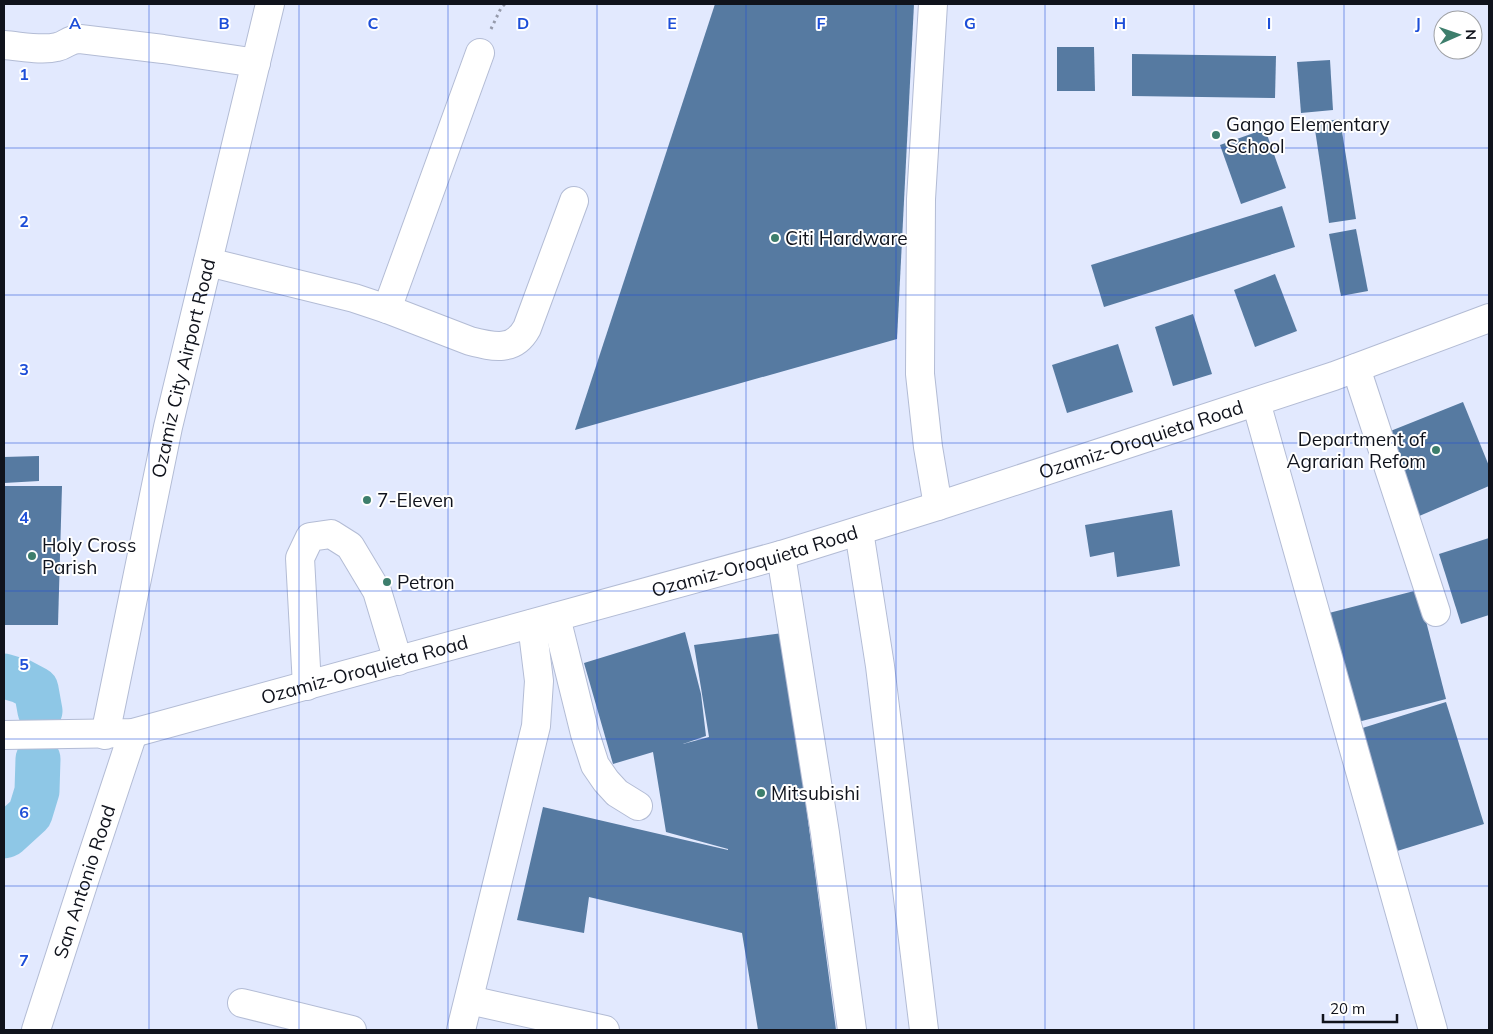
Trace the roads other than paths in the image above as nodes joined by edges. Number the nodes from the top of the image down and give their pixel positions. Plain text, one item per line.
1 (270, 4) edge
2 (933, 4) edge
3 (4, 45) edge
4 (480, 53) dead end
5 (256, 63) junction
6 (574, 201) dead end
7 (208, 262) junction
8 (387, 308) junction
9 (1489, 318) edge
10 (1356, 368) junction
11 (1256, 402) junction
12 (938, 506) junction
13 (858, 531) junction
14 (781, 556) junction
15 (1436, 612) dead end
16 (544, 621) junction
17 (398, 661) junction
18 (307, 686) junction
19 (134, 733) junction
20 (4, 735) edge
21 (105, 735) junction
22 (638, 806) dead end
23 (469, 1000) junction
24 (242, 1003) dead end
25 (590, 1029) edge
26 (36, 1030) edge
27 (352, 1030) edge
28 (461, 1030) edge
29 (852, 1030) edge
30 (924, 1030) edge
31 (1433, 1030) edge

1 - 5 street, Ozamiz City Airport Road
2 - 12 street
3 - 5 street
4 - 8 street
5 - 7 street, Ozamiz City Airport Road
6 - 8 street
7 - 8 street
7 - 21 street, Ozamiz City Airport Road
9 - 10 street, Ozamiz-Oroquieta Road
10 - 11 street, Ozamiz-Oroquieta Road
10 - 15 street
11 - 12 street, Ozamiz-Oroquieta Road
11 - 31 street
12 - 13 street, Ozamiz-Oroquieta Road
13 - 14 street, Ozamiz-Oroquieta Road
13 - 30 street
14 - 16 street, Ozamiz-Oroquieta Road
14 - 29 street
16 - 17 street, Ozamiz-Oroquieta Road
16 - 22 street
16 - 23 street
17 - 18 street, Ozamiz-Oroquieta Road
17 - 18 street
18 - 19 street, Ozamiz-Oroquieta Road
19 - 21 street, Ozamiz-Oroquieta Road
19 - 26 street, San Antonio Road
20 - 21 street, Ozamiz-Oroquieta Road
23 - 25 street
23 - 28 street
24 - 27 street

